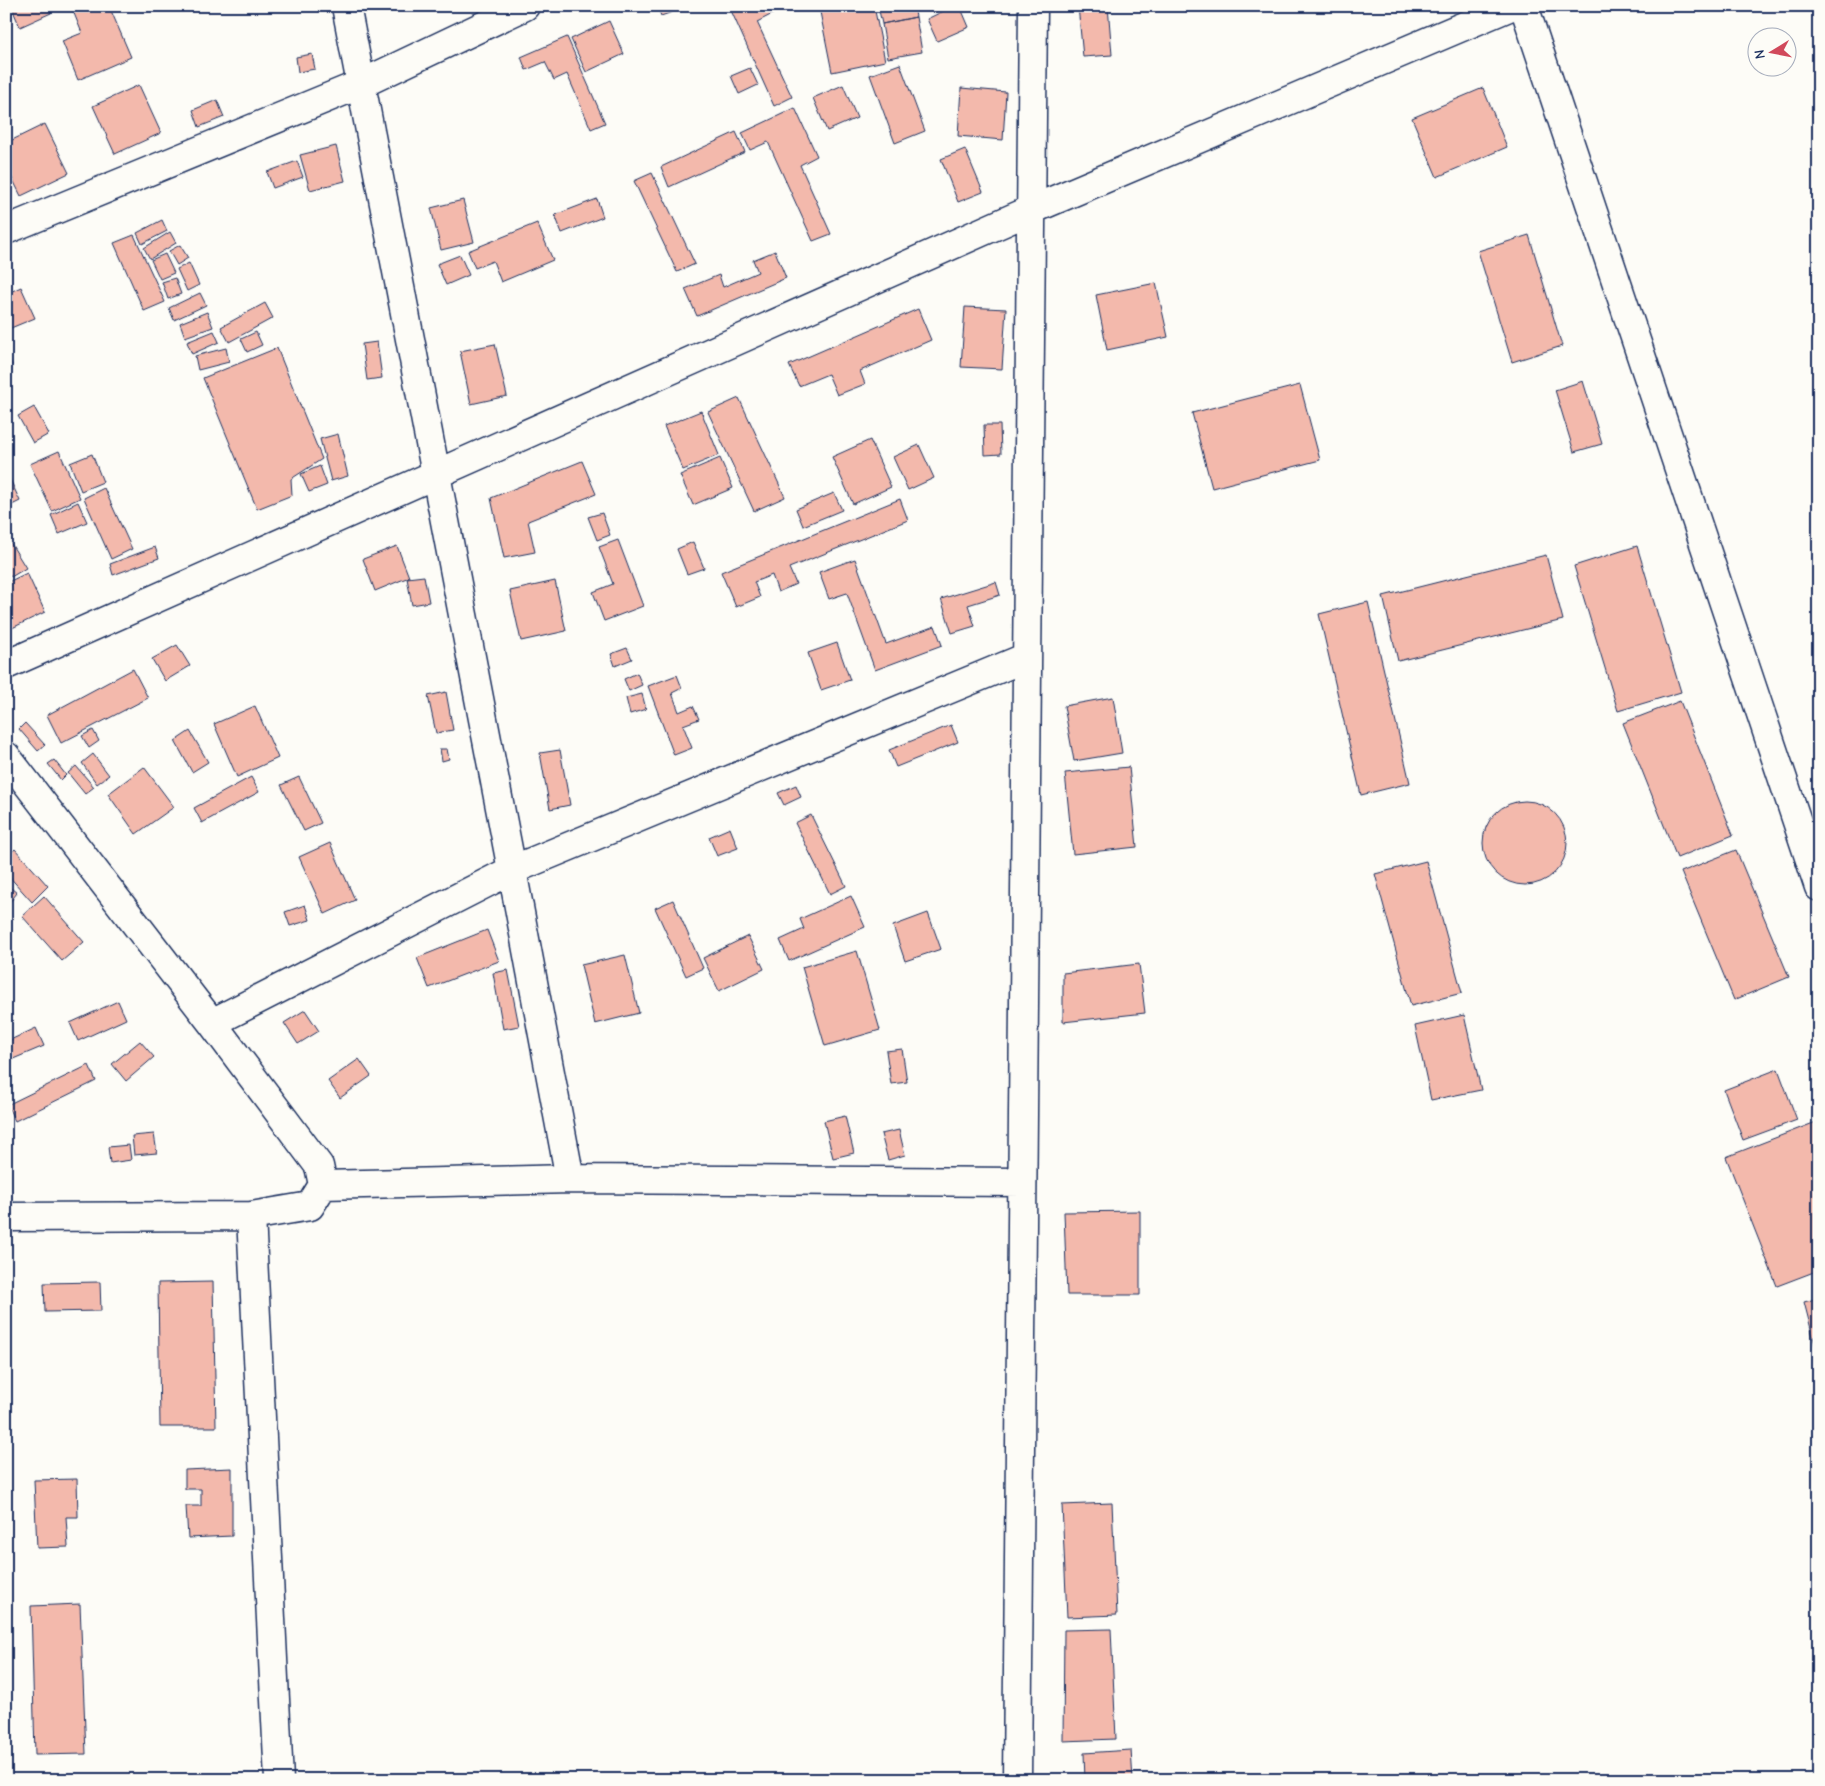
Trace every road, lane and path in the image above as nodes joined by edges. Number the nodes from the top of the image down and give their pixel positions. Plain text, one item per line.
1 (346, 6) edge
2 (525, 6) edge
3 (1033, 6) edge
4 (1511, 6) edge
5 (1524, 6) edge
6 (361, 84) junction
7 (1031, 210) junction
8 (6, 230) edge
9 (436, 474) junction
10 (1027, 657) junction
11 (6, 665) edge
12 (6, 756) edge
13 (512, 870) junction
14 (1819, 887) edge
15 (212, 1023) junction
16 (570, 1179) junction
17 (1022, 1182) junction
18 (323, 1186) junction
19 (251, 1216) junction
20 (6, 1217) edge
21 (279, 1780) edge
22 (1017, 1780) edge

1 - 6 street
2 - 6 street
3 - 7 street
4 - 7 street
5 - 14 street
6 - 8 street
6 - 9 street
7 - 9 street
7 - 10 street
9 - 11 street
9 - 13 street
10 - 13 street
10 - 17 street
12 - 15 street
13 - 15 street
13 - 16 street
15 - 18 street
16 - 17 street
16 - 18 street
17 - 22 street
18 - 19 street
19 - 20 street
19 - 21 street

